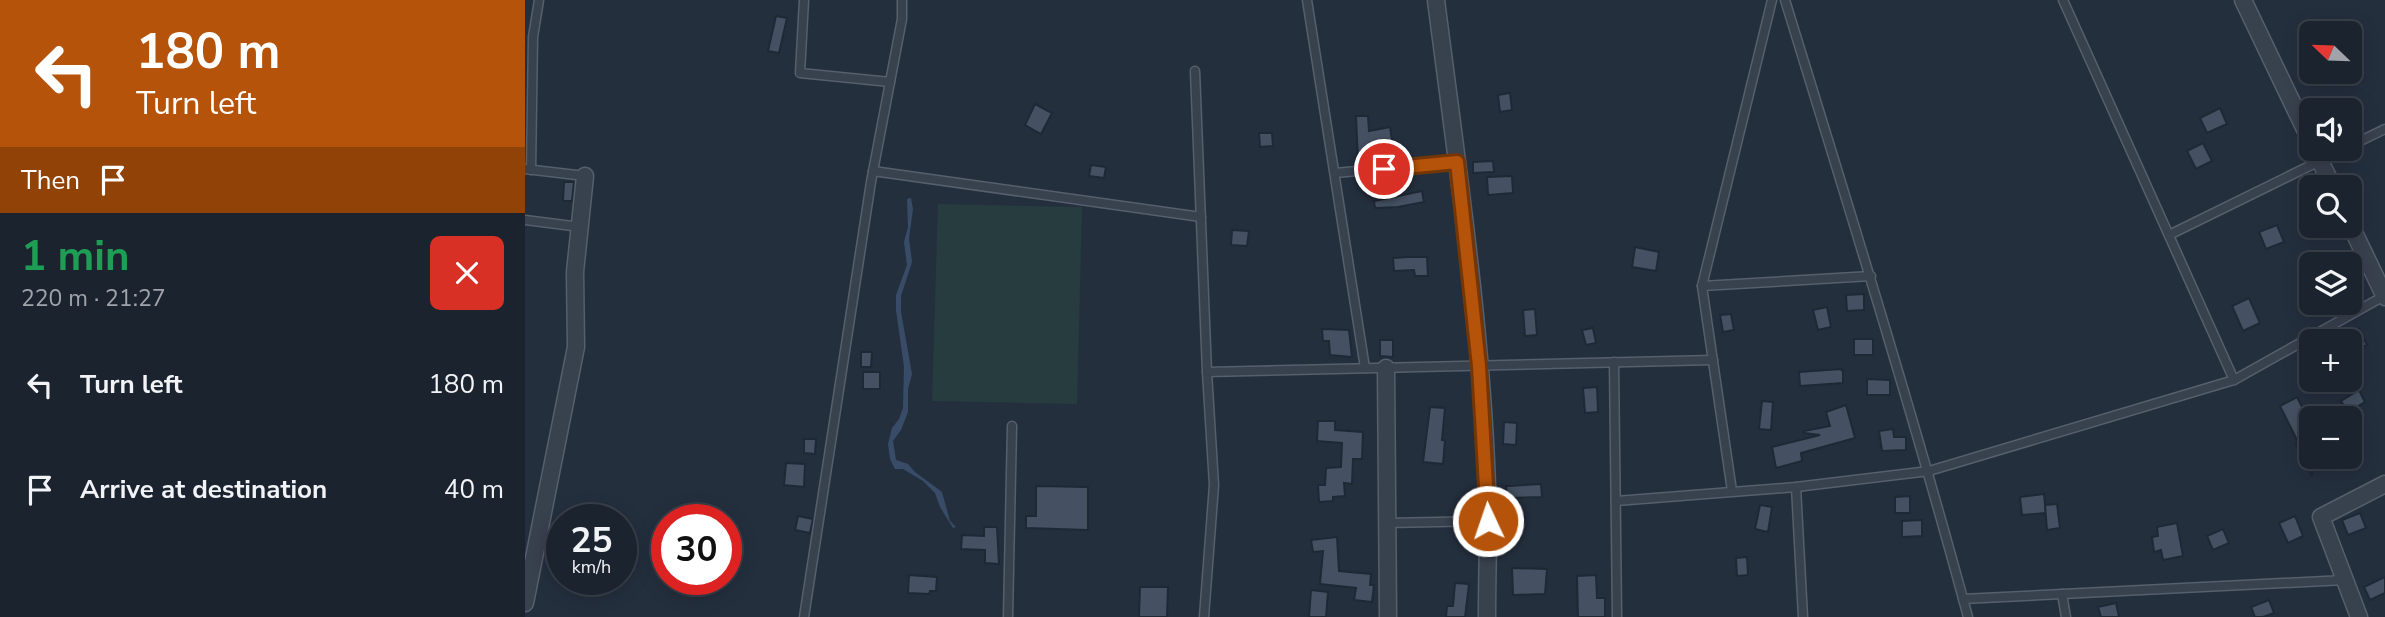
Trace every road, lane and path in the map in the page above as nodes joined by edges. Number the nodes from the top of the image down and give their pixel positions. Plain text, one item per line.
1 (539, 0) edge
2 (804, 0) edge
3 (902, 0) edge
4 (1307, 0) edge
5 (1436, 0) edge
6 (1772, 0) edge
7 (1785, 0) edge
8 (2063, 0) edge
9 (2243, 0) edge
10 (1195, 71) dead end
11 (890, 82) junction
12 (2299, 117) edge
13 (2385, 129) edge
14 (2362, 140) edge
15 (2306, 161) edge
16 (1457, 162) junction
17 (528, 170) edge
18 (873, 171) junction
19 (1335, 173) junction
20 (585, 176) joint
21 (1201, 217) junction
22 (525, 220) edge
23 (580, 228) junction
24 (2169, 235) junction
25 (2357, 238) edge
26 (1871, 276) junction
27 (1702, 286) junction
28 (2385, 296) edge
29 (1713, 360) junction
30 (1614, 362) junction
31 (1479, 366) junction
32 (1365, 368) junction
33 (1386, 368) junction
34 (1207, 372) junction
35 (2234, 380) junction
36 (1012, 426) dead end
37 (1929, 471) junction
38 (2385, 484) edge
39 (1796, 486) junction
40 (1733, 491) junction
41 (1616, 501) junction
42 (1488, 521) junction
43 (1387, 523) junction
44 (531, 545) edge
45 (2345, 580) junction
46 (2062, 594) junction
47 (1963, 599) junction
48 (525, 603) edge
49 (804, 617) edge
50 (1008, 617) edge
51 (1204, 617) edge
52 (1388, 617) edge
53 (1487, 617) edge
54 (1617, 617) edge
55 (1803, 617) edge
56 (1968, 617) edge
57 (2066, 617) edge
58 (2359, 617) edge

1 - 17 lane
2 - 11 lane
3 - 11 lane
4 - 19 lane
5 - 16 street
6 - 27 lane
7 - 26 lane
8 - 24 lane
9 - 12 street
10 - 21 lane
11 - 18 lane
13 - 14 lane
15 - 24 lane
16 - 19 lane
16 - 31 street
17 - 20 lane
18 - 21 lane
18 - 49 lane
19 - 32 lane
20 - 23 street
21 - 34 lane
22 - 23 lane
23 - 44 street
24 - 35 lane
25 - 28 street
26 - 27 lane
26 - 37 lane
27 - 29 lane
28 - 35 lane
29 - 30 lane
29 - 40 lane
30 - 31 lane
30 - 41 lane
31 - 33 lane
31 - 42 street
32 - 33 lane
32 - 34 lane
33 - 43 street
34 - 51 lane
35 - 37 lane
36 - 50 lane
37 - 39 lane
37 - 47 lane
38 - 45 street
39 - 40 lane
39 - 55 lane
40 - 41 lane
41 - 54 lane
42 - 43 lane
42 - 53 street
43 - 52 street
44 - 48 street
45 - 46 lane
45 - 58 street
46 - 47 lane
46 - 57 lane
47 - 56 lane

